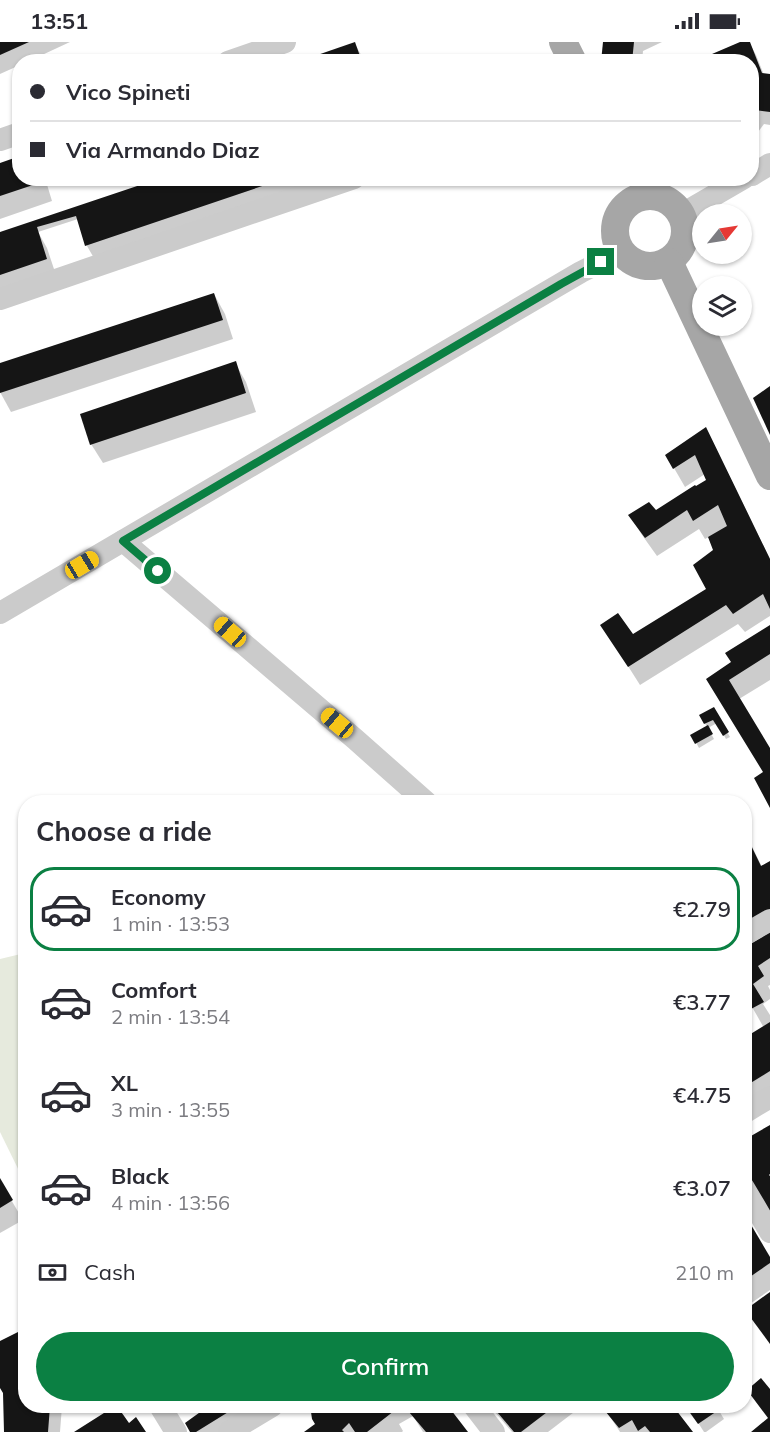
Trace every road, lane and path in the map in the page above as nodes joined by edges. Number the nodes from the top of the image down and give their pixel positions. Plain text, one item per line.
1 (285, 42) edge
2 (251, 54) edge
3 (331, 186) edge
4 (730, 186) edge
5 (634, 188) edge
6 (682, 214) junction
7 (621, 252) junction
8 (669, 262) junction
9 (0, 299) edge
10 (770, 476) edge
11 (123, 541) junction
12 (0, 613) edge
13 (418, 795) edge
14 (770, 920) edge
15 (752, 930) edge
16 (770, 1097) edge
17 (752, 1108) edge
18 (752, 1202) edge
19 (770, 1233) edge
20 (164, 1413) edge
21 (261, 1413) edge
22 (479, 1413) edge
23 (176, 1432) edge
24 (230, 1432) edge
25 (494, 1432) edge

1 - 2 street
3 - 9 street
4 - 6 street
5 - 6 main road
5 - 7 main road
6 - 8 main road
7 - 8 main road
7 - 11 street
8 - 10 main road
11 - 12 street
11 - 13 street
14 - 15 street
16 - 17 street
18 - 19 street
20 - 23 street
21 - 24 street
22 - 25 street

